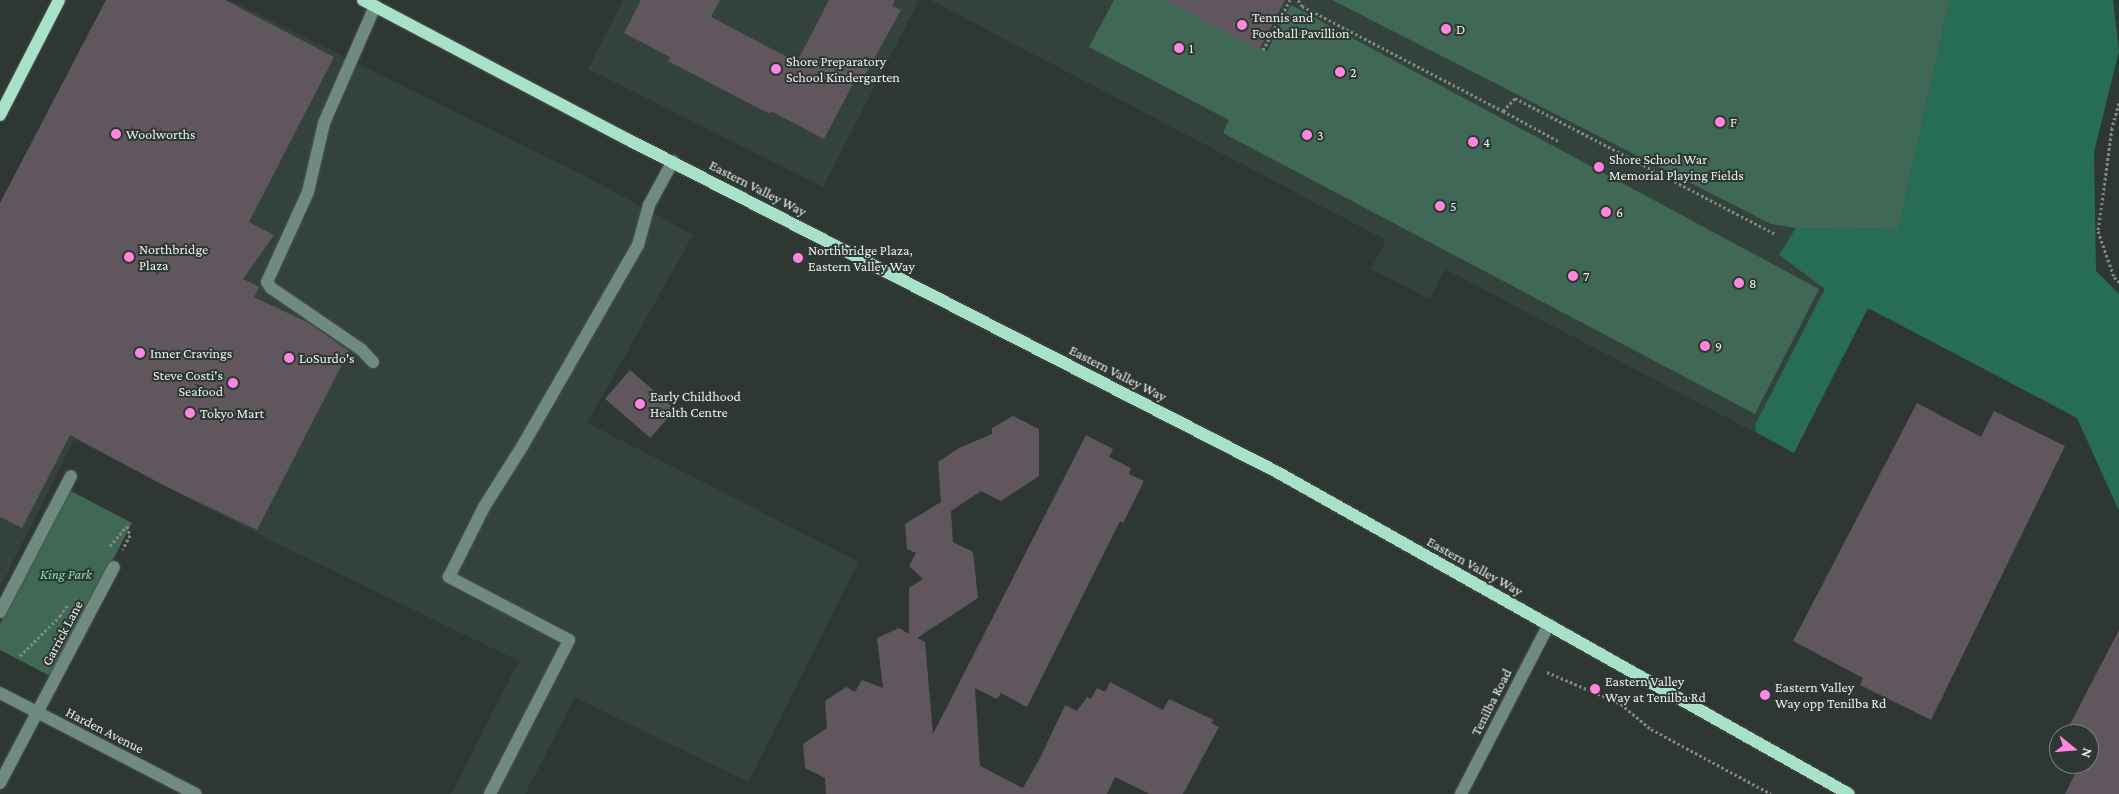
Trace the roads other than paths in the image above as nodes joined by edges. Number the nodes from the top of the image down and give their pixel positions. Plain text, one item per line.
1 (59, 0) edge
2 (363, 0) edge
3 (375, 6) junction
4 (0, 115) edge
5 (673, 161) junction
6 (372, 362) dead end
7 (71, 476) dead end
8 (114, 567) dead end
9 (0, 612) edge
10 (1549, 624) junction
11 (0, 693) edge
12 (36, 712) junction
13 (0, 783) edge
14 (196, 794) edge
15 (490, 794) edge
16 (1461, 794) edge
17 (1849, 794) edge

1 - 4 main road
2 - 3 main road, Eastern Valley Way
3 - 5 main road, Eastern Valley Way
3 - 6 street
5 - 10 main road, Eastern Valley Way
5 - 15 street
7 - 9 street
8 - 12 street, Garrick Lane
10 - 16 street, Tenilba Road
10 - 17 main road, Eastern Valley Way
11 - 12 street, Harden Avenue
12 - 13 street, Garrick Lane
12 - 14 street, Harden Avenue

